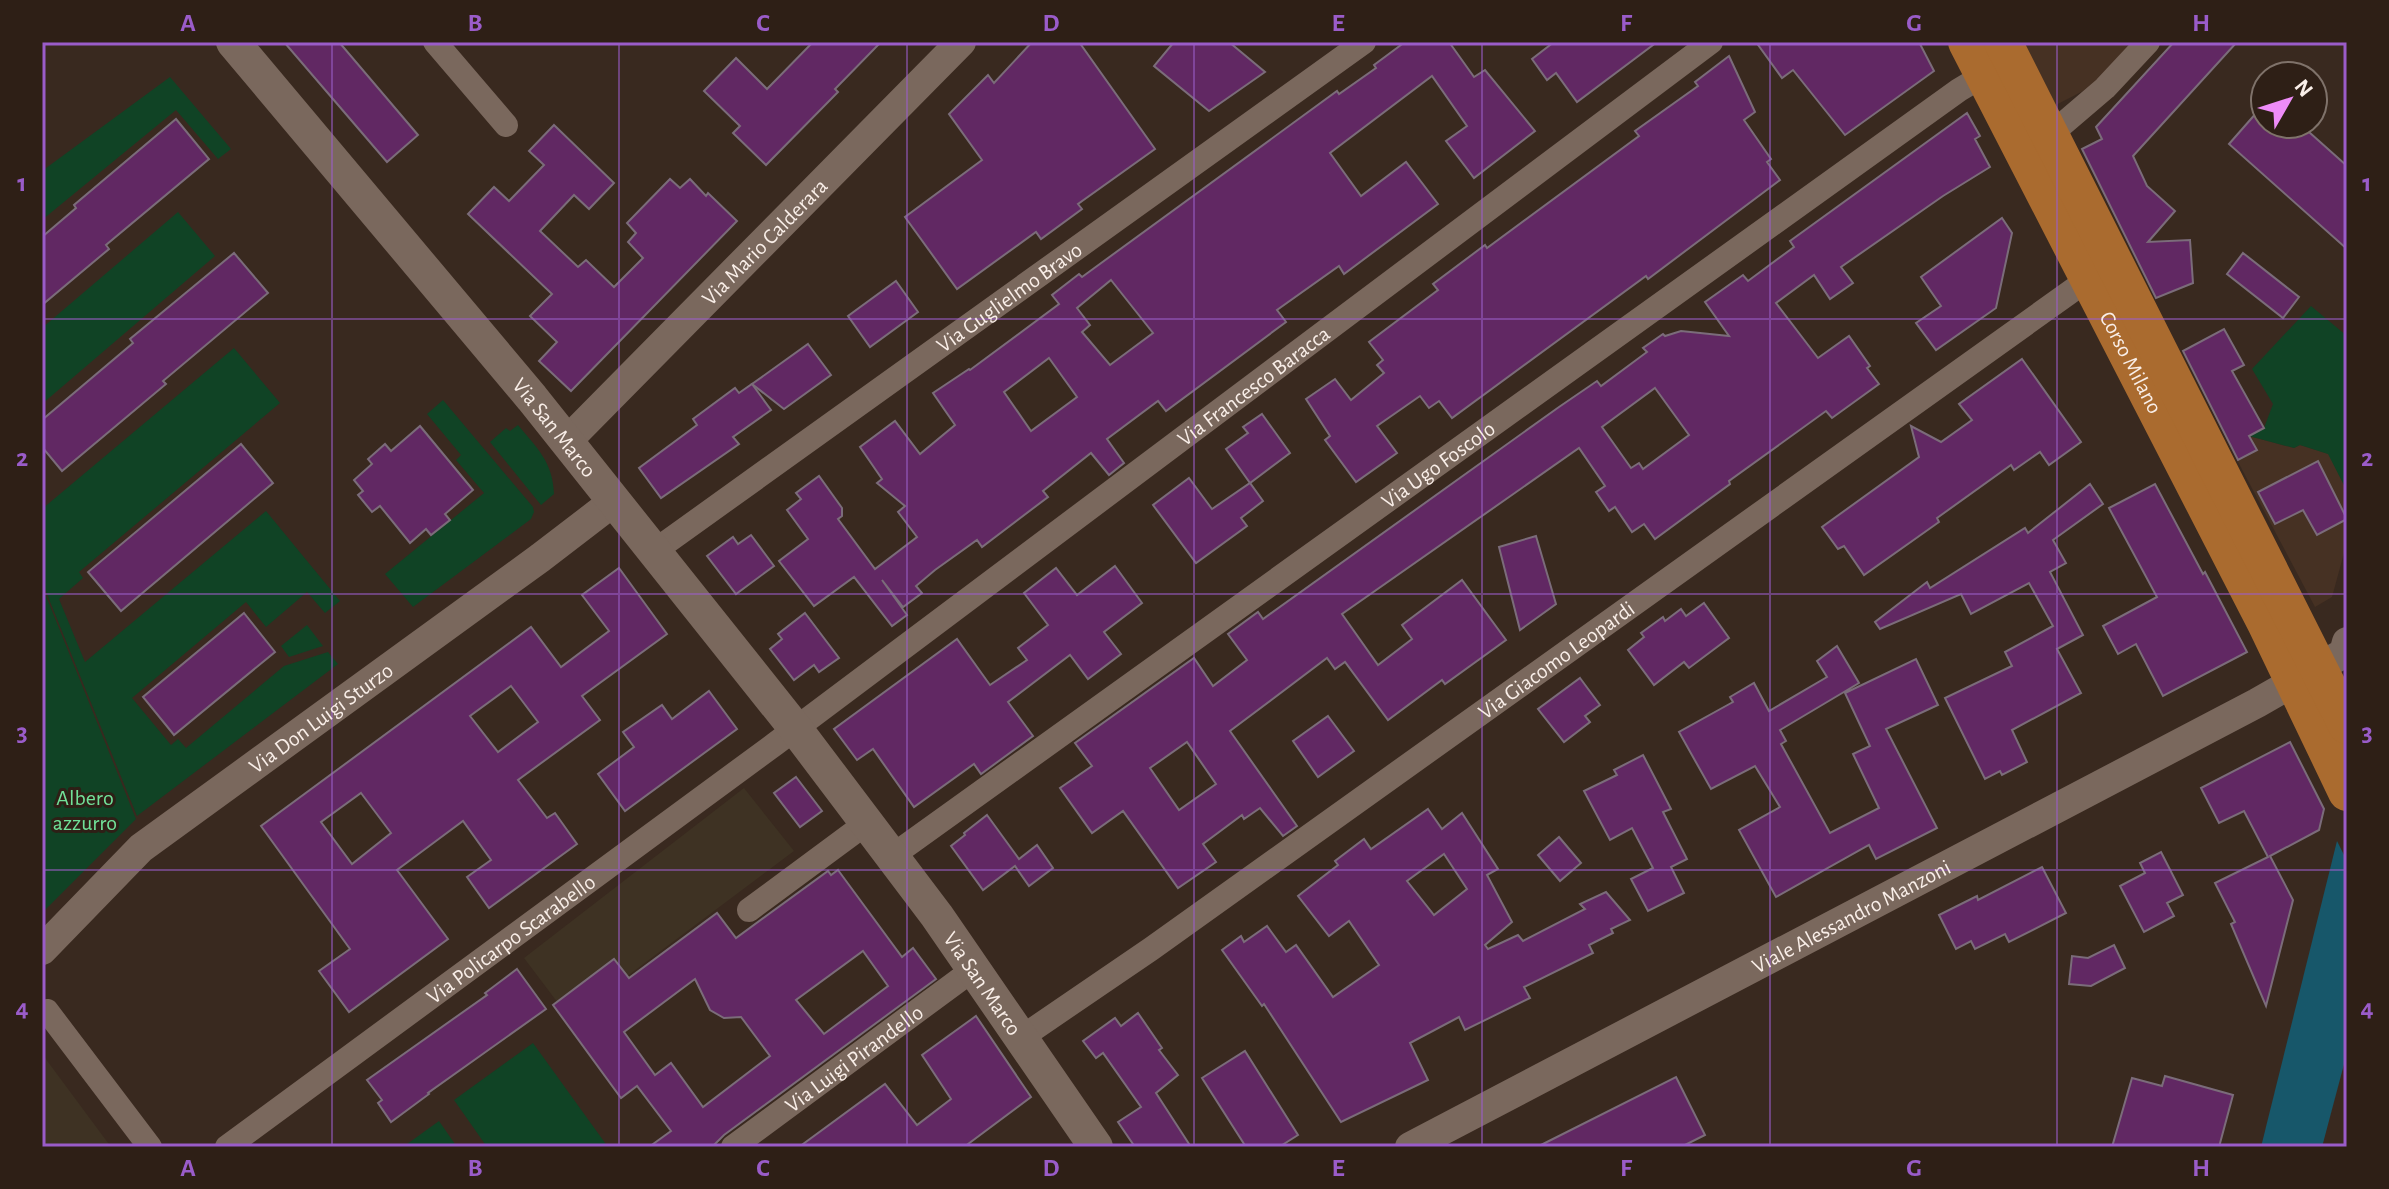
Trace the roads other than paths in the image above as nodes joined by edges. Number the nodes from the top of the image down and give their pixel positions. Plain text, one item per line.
1 (233, 42) edge
2 (435, 42) edge
3 (961, 42) edge
4 (1364, 42) edge
5 (1711, 42) edge
6 (2003, 42) edge
7 (2148, 42) edge
8 (1975, 58) edge
9 (506, 125) dead end
10 (2050, 135) junction
11 (2087, 280) junction
12 (566, 442) junction
13 (613, 502) junction
14 (653, 552) junction
15 (2347, 642) edge
16 (2306, 675) junction
17 (2347, 725) edge
18 (795, 728) junction
19 (2346, 790) edge
20 (868, 822) junction
21 (892, 856) junction
22 (749, 910) dead end
23 (42, 950) edge
24 (974, 969) junction
25 (47, 1011) dead end
26 (1022, 1037) junction
27 (150, 1147) edge
28 (227, 1147) edge
29 (733, 1147) edge
30 (1096, 1147) edge
31 (1410, 1147) edge

1 - 12 main road, Via San Marco
2 - 9 street
3 - 12 street, Via Mario Calderara
4 - 14 street, Via Guglielmo Bravo
5 - 18 street, Via Francesco Baracca
6 - 10 main road, Corso Milano
7 - 10 street
8 - 11 main road, Corso Milano
8 - 21 street, Via Ugo Foscolo
10 - 16 main road, Corso Milano
11 - 16 main road, Corso Milano
11 - 26 street, Via Giacomo Leopardi
12 - 13 main road, Via San Marco
13 - 14 main road, Via San Marco
13 - 23 street, Via Don Luigi Sturzo
14 - 18 main road, Via San Marco
15 - 16 street, Viale Alessandro Manzoni
16 - 17 main road, Corso Milano
16 - 19 main road, Corso Milano
16 - 31 street, Viale Alessandro Manzoni
18 - 20 main road, Via San Marco
18 - 28 street, Via Policarpo Scarabello
20 - 21 main road, Via San Marco
20 - 22 street
21 - 24 main road, Via San Marco
24 - 26 main road, Via San Marco
24 - 29 street, Via Luigi Pirandello
25 - 27 street
26 - 30 main road, Via San Marco

